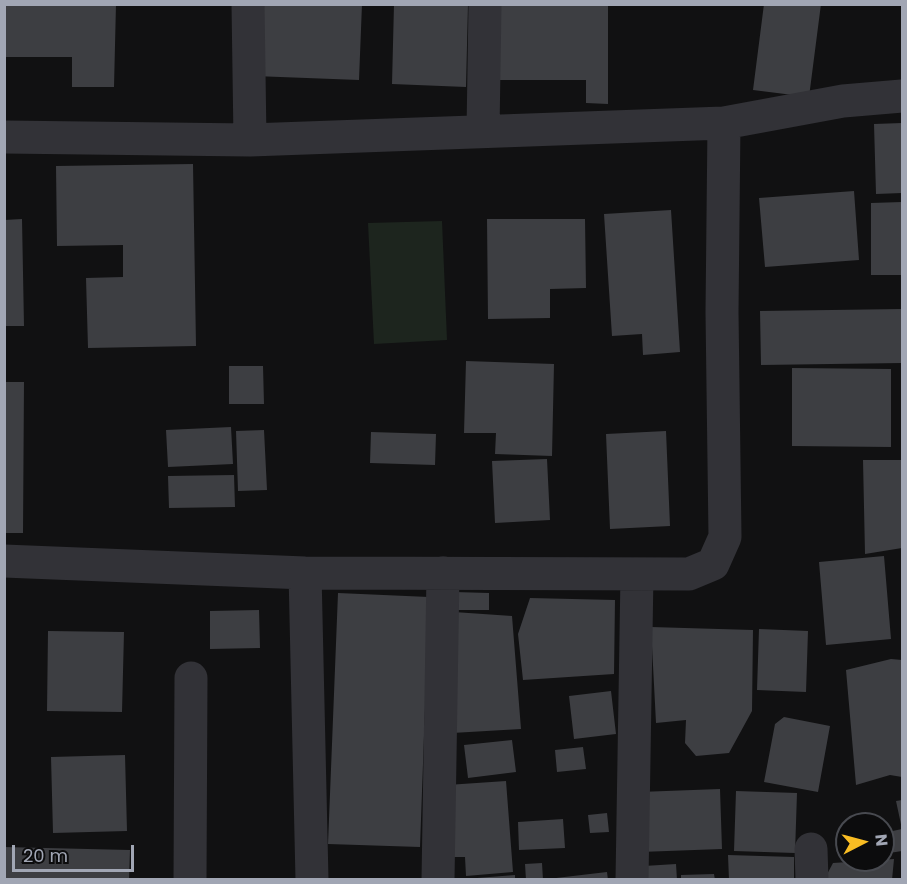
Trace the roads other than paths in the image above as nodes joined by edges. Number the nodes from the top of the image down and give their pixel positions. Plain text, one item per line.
1 (248, 4) edge
2 (485, 4) edge
3 (903, 96) edge
4 (724, 123) junction
5 (483, 131) junction
6 (4, 137) edge
7 (250, 140) junction
8 (4, 561) edge
9 (305, 573) junction
10 (443, 573) junction
11 (638, 574) junction
12 (190, 678) dead end
13 (190, 879) edge
14 (312, 879) edge
15 (438, 879) edge
16 (632, 879) edge

1 - 7 street
2 - 5 street
3 - 4 street
4 - 5 street
4 - 11 street
5 - 7 street
6 - 7 street
8 - 9 street
9 - 10 street
9 - 14 street
10 - 11 street
10 - 15 street
11 - 16 street
12 - 13 street

